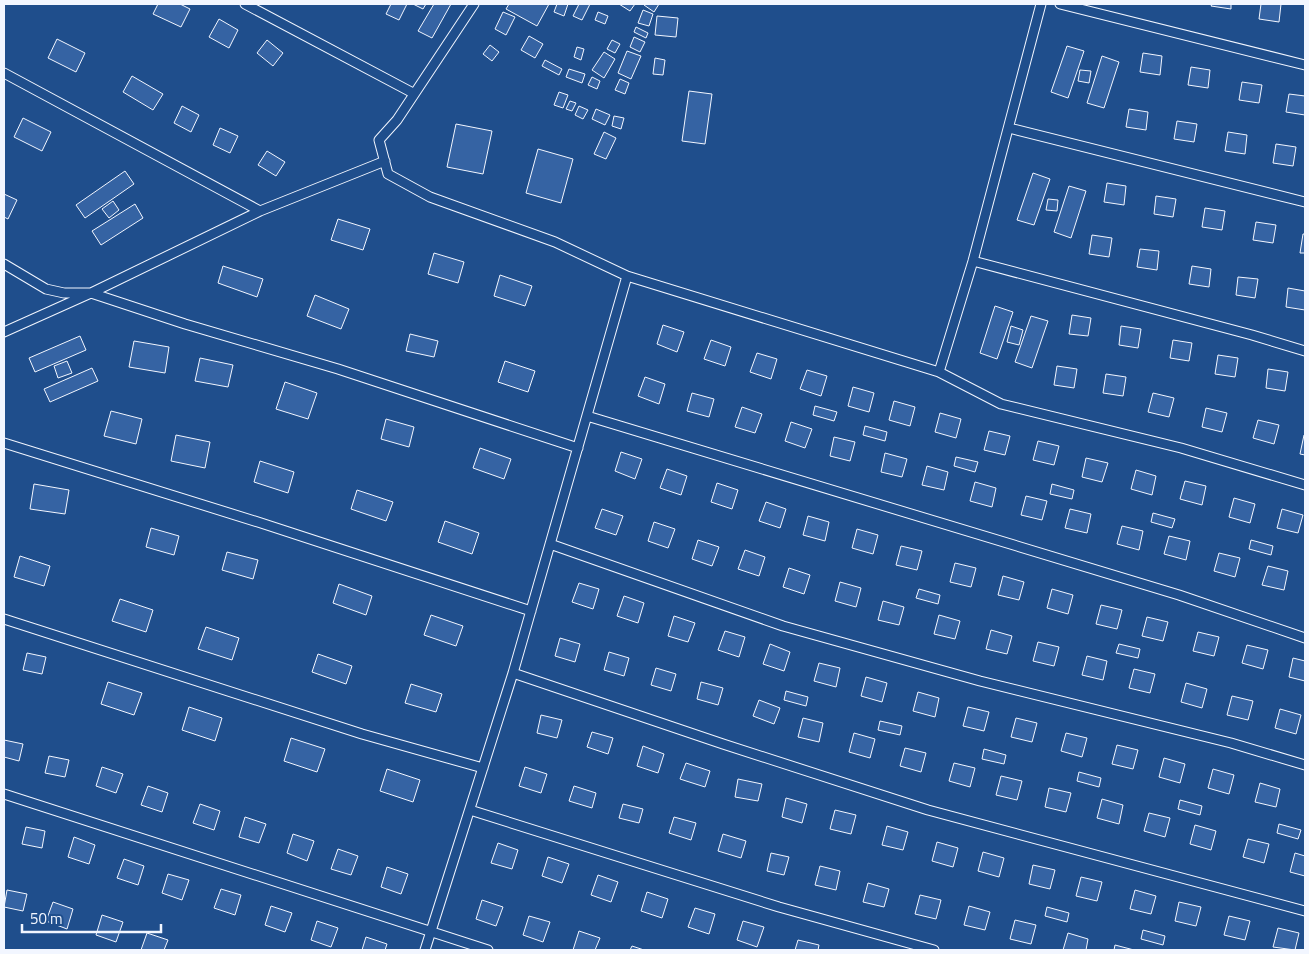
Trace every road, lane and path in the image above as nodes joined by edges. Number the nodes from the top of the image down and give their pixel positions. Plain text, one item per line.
1 (245, 4) edge
2 (474, 4) edge
3 (1041, 4) edge
4 (1060, 4) edge
5 (1305, 65) edge
6 (4, 73) edge
7 (413, 94) junction
8 (1009, 128) junction
9 (385, 161) junction
10 (1305, 202) edge
11 (260, 211) junction
12 (973, 261) junction
13 (4, 264) edge
14 (627, 276) junction
15 (91, 293) junction
16 (4, 332) edge
17 (1305, 351) edge
18 (938, 372) junction
19 (586, 416) junction
20 (4, 444) edge
21 (578, 448) junction
22 (1305, 485) edge
23 (550, 544) junction
24 (531, 611) junction
25 (4, 619) edge
26 (1305, 638) edge
27 (513, 673) junction
28 (1305, 765) edge
29 (483, 768) junction
30 (4, 794) edge
31 (470, 810) junction
32 (1305, 911) edge
33 (431, 932) junction
34 (425, 950) edge
35 (488, 950) edge
36 (934, 950) edge

1 - 7 lane
2 - 7 lane
3 - 8 lane
4 - 5 lane
6 - 11 lane
7 - 9 lane
8 - 10 lane
8 - 12 lane
9 - 11 lane
9 - 14 lane
11 - 15 lane
12 - 17 lane
12 - 18 lane
13 - 15 lane
14 - 18 lane
14 - 19 lane
15 - 16 lane
15 - 21 lane
18 - 22 lane
19 - 21 lane
19 - 26 lane
20 - 24 lane
21 - 23 lane
23 - 24 lane
23 - 28 lane
24 - 27 lane
25 - 29 lane
27 - 29 lane
27 - 32 lane
29 - 31 lane
30 - 33 lane
31 - 33 lane
31 - 36 lane
33 - 34 lane
33 - 35 lane

